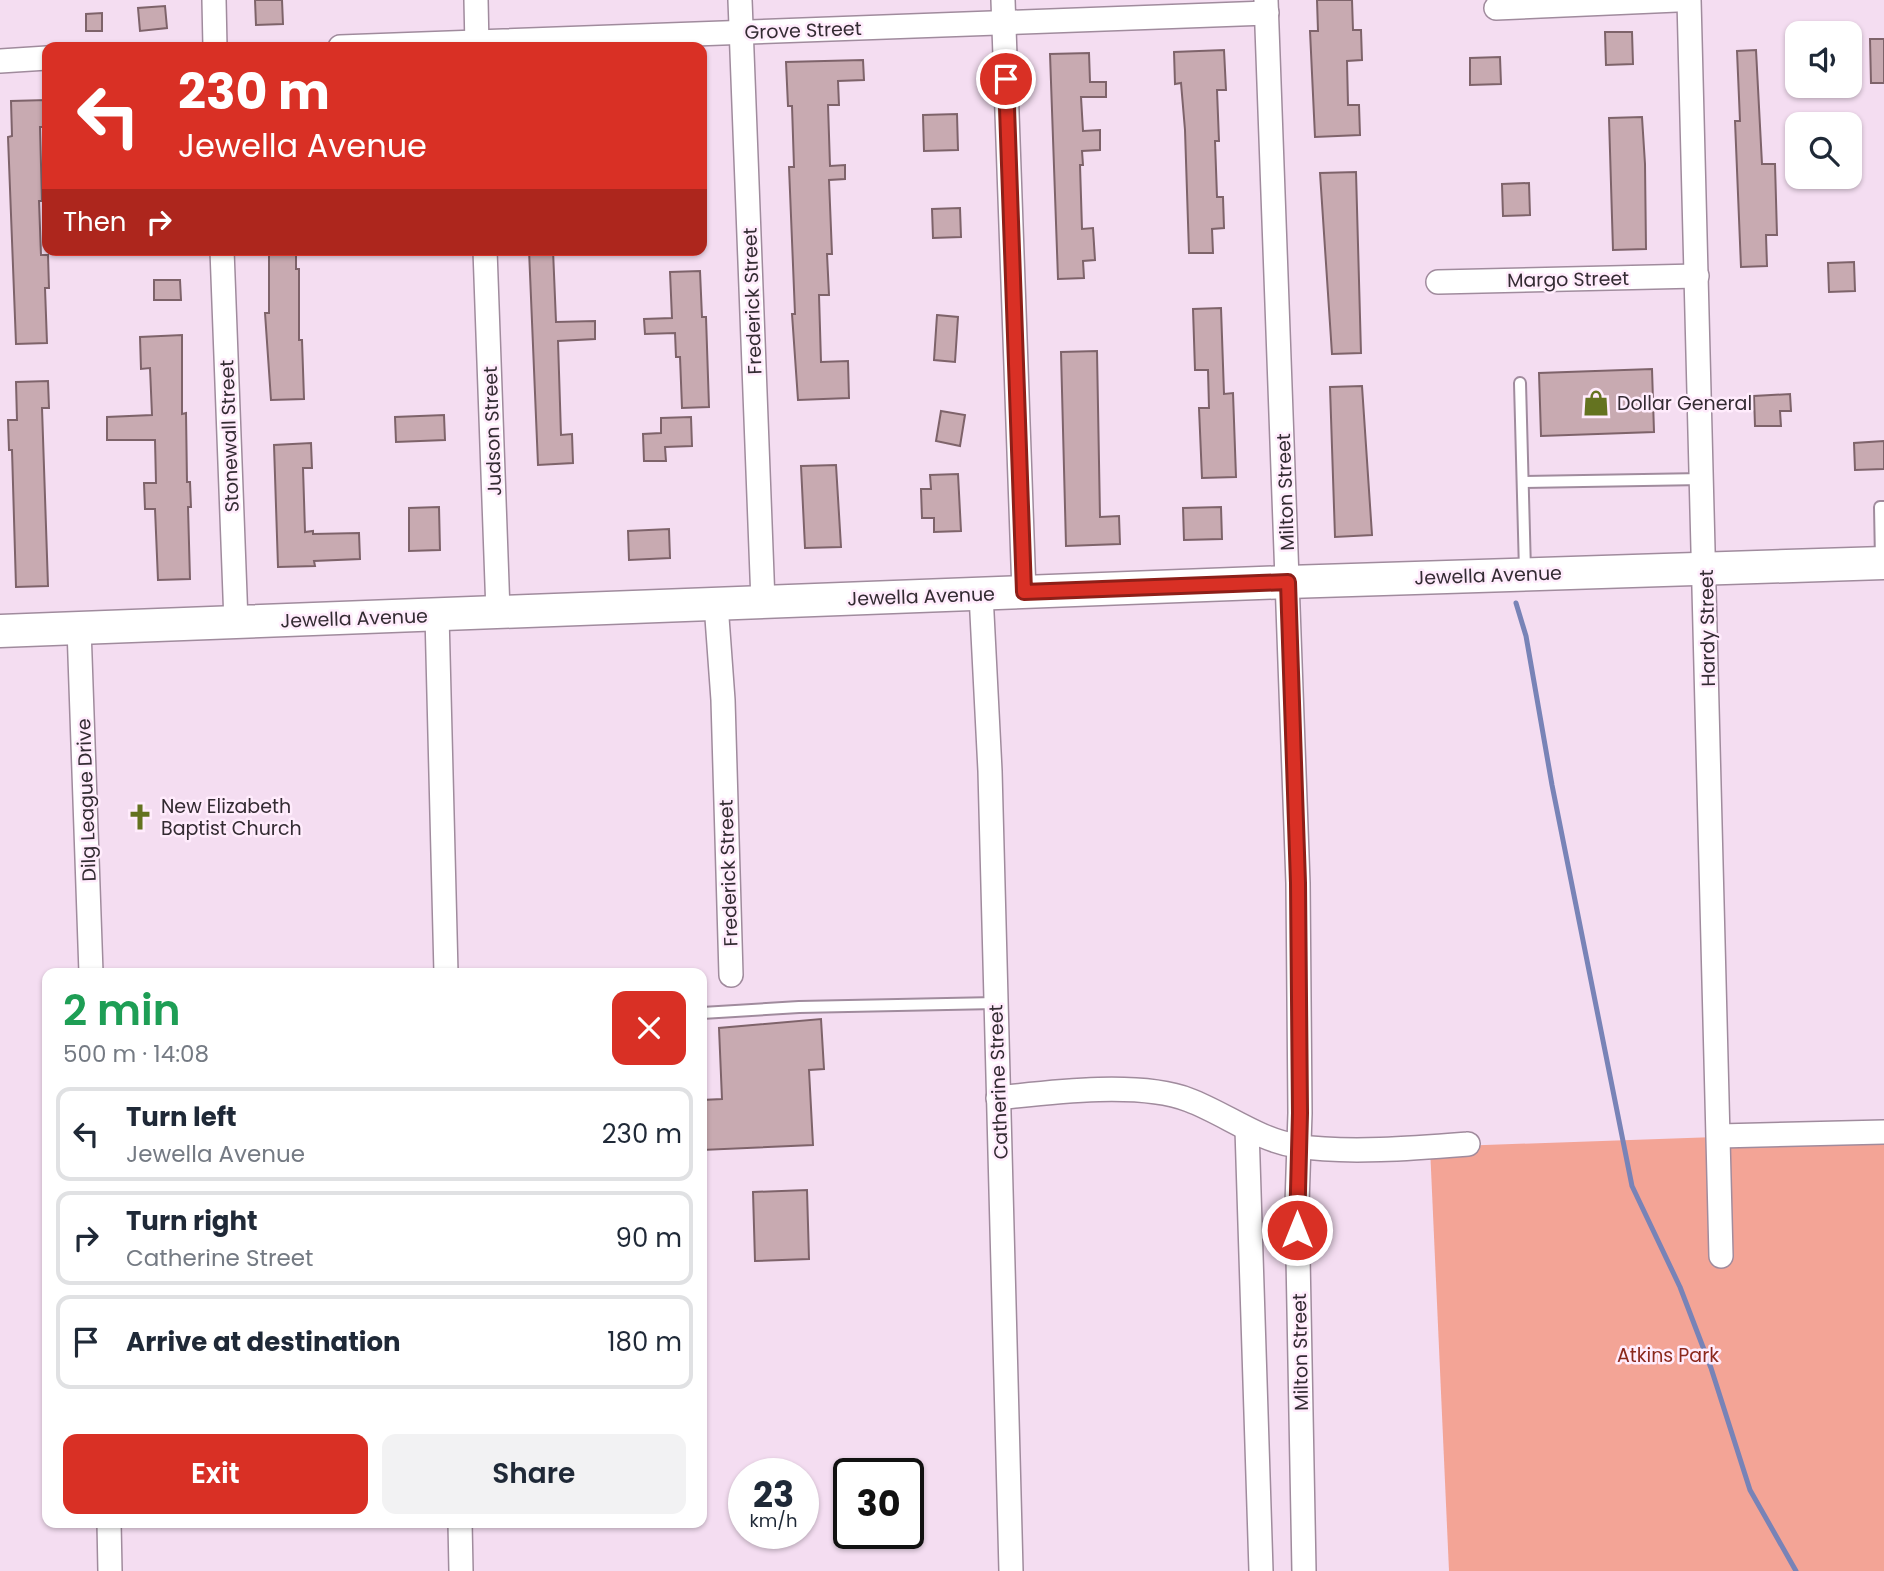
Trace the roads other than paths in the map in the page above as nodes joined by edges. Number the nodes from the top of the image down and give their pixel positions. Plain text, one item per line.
1 (214, 0) edge
2 (476, 0) edge
3 (740, 0) edge
4 (1003, 0) edge
5 (1677, 0) edge
6 (1689, 0) edge
7 (1266, 6) edge
8 (1496, 8) dead end
9 (1004, 24) junction
10 (741, 32) junction
11 (215, 42) edge
12 (477, 42) edge
13 (538, 42) edge
14 (42, 58) edge
15 (0, 61) edge
16 (222, 256) edge
17 (485, 256) edge
18 (1697, 276) junction
19 (1438, 282) dead end
20 (1520, 383) dead end
21 (1703, 479) junction
22 (1522, 482) junction
23 (1884, 507) edge
24 (1883, 563) edge
25 (1706, 568) junction
26 (1525, 574) junction
27 (1288, 582) junction
28 (1024, 592) junction
29 (981, 594) junction
30 (763, 602) junction
31 (716, 604) junction
32 (498, 612) junction
33 (437, 615) junction
34 (236, 622) junction
35 (79, 628) junction
36 (0, 631) edge
37 (92, 968) edge
38 (446, 968) edge
39 (732, 975) dead end
40 (996, 1003) junction
41 (707, 1013) edge
42 (999, 1098) junction
43 (1247, 1129) junction
44 (1884, 1132) edge
45 (1719, 1136) junction
46 (1468, 1144) dead end
47 (1299, 1146) junction
48 (1720, 1256) dead end
49 (108, 1528) edge
50 (460, 1528) edge
51 (110, 1571) edge
52 (461, 1571) edge
53 (1012, 1571) edge
54 (1261, 1571) edge
55 (1304, 1571) edge

1 - 11 street
2 - 12 street
3 - 10 street, Frederick Street
4 - 9 street
5 - 8 street
6 - 18 street, Hardy Street
7 - 9 street, Grove Street
7 - 27 street, Milton Street
9 - 10 street, Grove Street
9 - 28 street
10 - 13 street, Grove Street
10 - 30 street, Frederick Street
14 - 15 street
16 - 34 street, Stonewall Street
17 - 32 street, Judson Street
18 - 19 street, Margo Street
18 - 21 street, Hardy Street
20 - 22 lane
21 - 22 lane
21 - 25 street, Hardy Street
22 - 26 lane
23 - 24 lane
24 - 25 main road, Jewella Avenue
25 - 26 main road, Jewella Avenue
25 - 45 street, Hardy Street
26 - 27 main road, Jewella Avenue
27 - 28 main road, Jewella Avenue
27 - 47 street, Milton Street
28 - 29 main road, Jewella Avenue
29 - 30 main road, Jewella Avenue
29 - 40 street, Catherine Street
30 - 31 main road, Jewella Avenue
31 - 32 main road, Jewella Avenue
31 - 39 street, Frederick Street
32 - 33 main road, Jewella Avenue
33 - 34 main road, Jewella Avenue
33 - 38 street
34 - 35 main road, Jewella Avenue
35 - 36 main road, Jewella Avenue
35 - 37 street, Dilg League Drive
40 - 41 lane
40 - 42 street, Catherine Street
42 - 43 street
42 - 53 street, Catherine Street
43 - 47 street
43 - 54 street
44 - 45 street
45 - 48 street, Hardy Street
46 - 47 street
47 - 55 street, Milton Street
49 - 51 street
50 - 52 street

